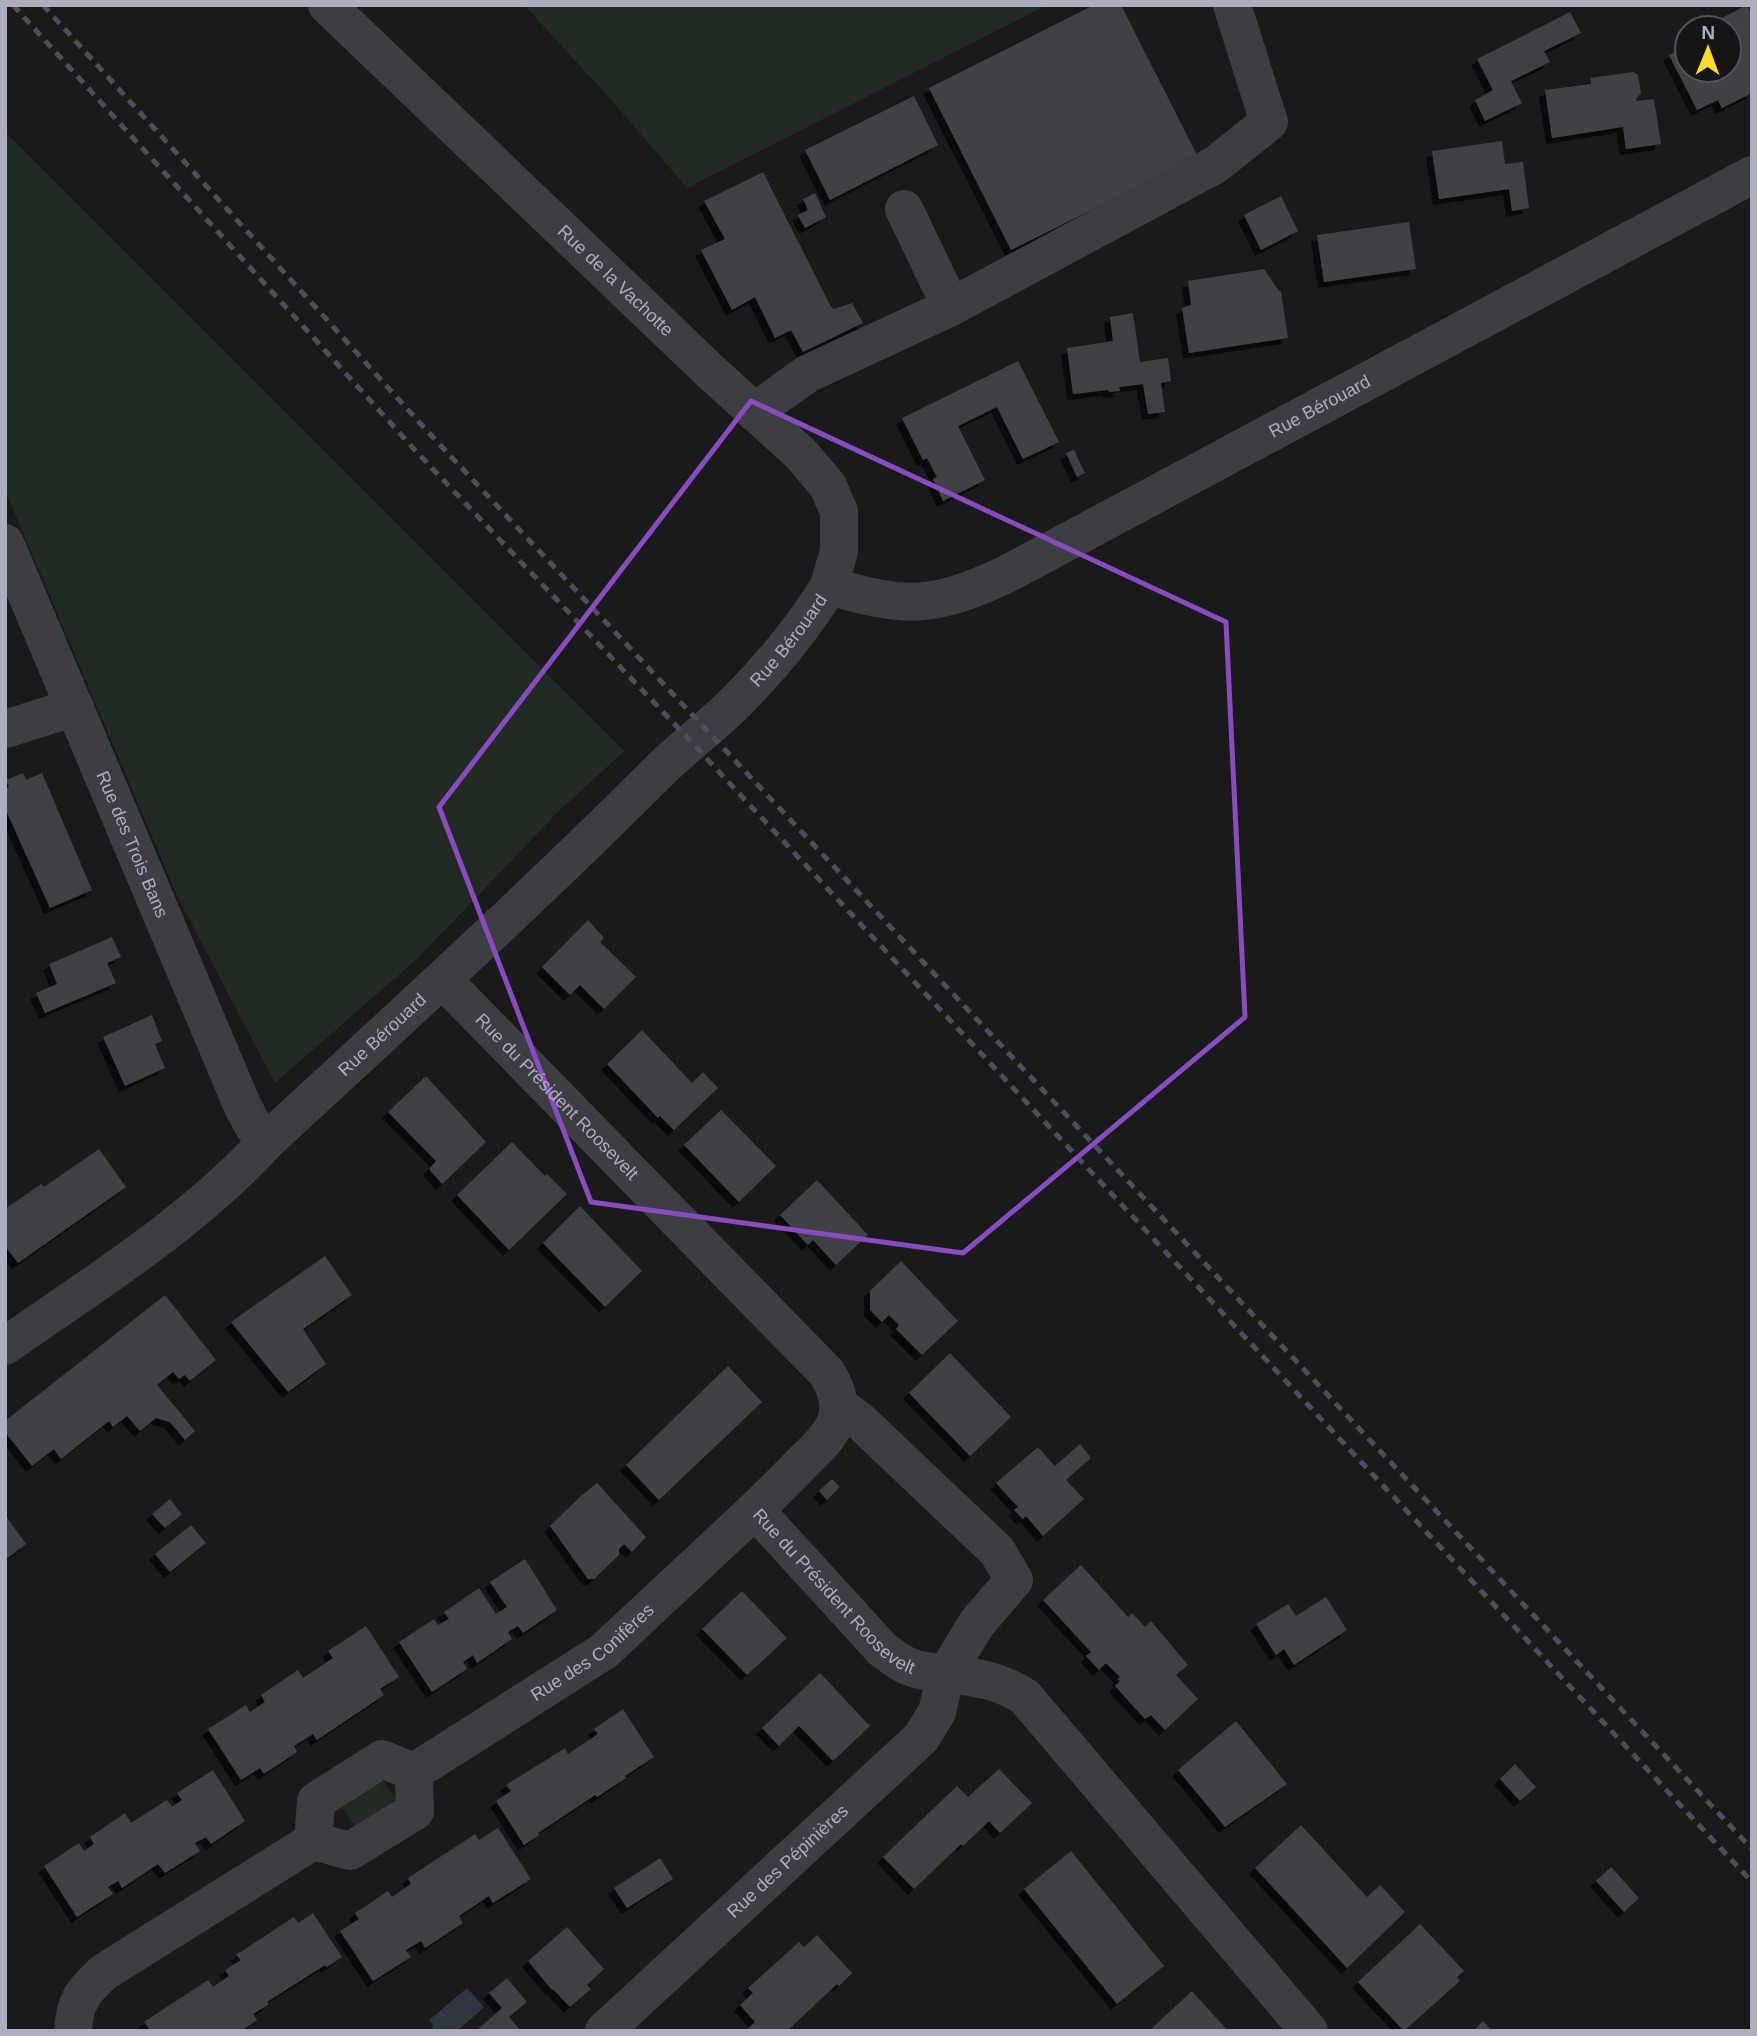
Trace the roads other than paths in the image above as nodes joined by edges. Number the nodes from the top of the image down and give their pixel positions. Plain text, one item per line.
1 (327, 5) edge
2 (1232, 5) edge
3 (1752, 175) edge
4 (904, 209) dead end
5 (951, 307) junction
6 (754, 412) junction
7 (5, 543) edge
8 (829, 586) junction
9 (75, 707) junction
10 (5, 729) edge
11 (443, 980) junction
12 (267, 1142) junction
13 (5, 1346) edge
14 (839, 1405) junction
15 (755, 1510) junction
16 (946, 1674) junction
17 (414, 1772) junction
18 (313, 1841) junction
19 (73, 2031) edge
20 (604, 2031) edge
21 (1309, 2031) edge

1 - 6 street, Rue de la Vachotte
2 - 5 street
3 - 8 street, Rue Bérouard
4 - 5 street
5 - 6 street
6 - 8 street, Rue de la Vachotte
7 - 9 street, Rue des Trois Bans
8 - 11 street, Rue Bérouard
9 - 10 street
9 - 12 street, Rue des Trois Bans
11 - 12 street, Rue Bérouard
11 - 14 street, Rue du Président Roosevelt
12 - 13 street, Rue Bérouard
14 - 15 street, Rue du Président Roosevelt
14 - 16 street, Rue des Pépinières
15 - 16 street, Rue du Président Roosevelt
15 - 17 street, Rue des Conifères
16 - 20 street, Rue des Pépinières
16 - 21 street, Rue du Président Roosevelt
17 - 18 street
17 - 18 street
18 - 19 street

